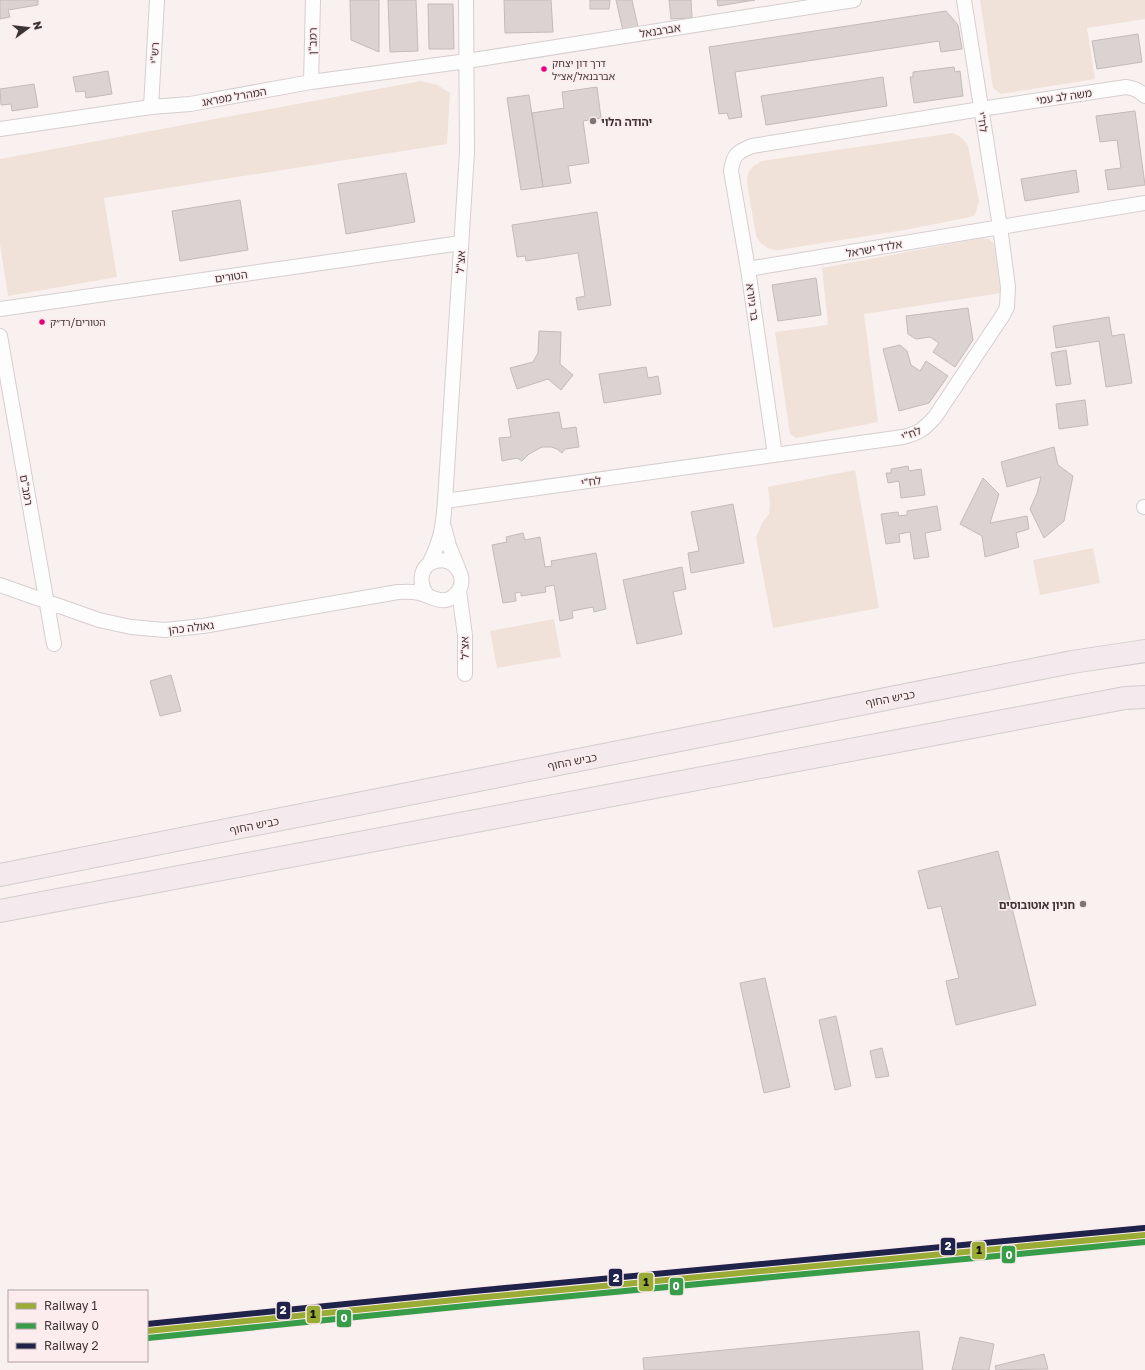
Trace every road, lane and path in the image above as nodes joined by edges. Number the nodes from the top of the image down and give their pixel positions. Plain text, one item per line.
1 (157, 0) edge
2 (313, 0) edge
3 (466, 0) edge
4 (854, 0) edge
5 (964, 0) edge
6 (467, 61) junction
7 (311, 82) junction
8 (1145, 96) edge
9 (151, 107) junction
10 (981, 109) junction
11 (0, 129) edge
12 (1145, 203) edge
13 (1000, 227) junction
14 (461, 243) junction
15 (748, 269) junction
16 (0, 310) edge
17 (0, 336) edge
18 (775, 455) junction
19 (445, 501) junction
20 (444, 524) junction
21 (426, 567) junction
22 (458, 568) junction
23 (0, 585) edge
24 (459, 590) junction
25 (386, 594) junction
26 (434, 598) junction
27 (47, 602) junction
28 (463, 622) junction
29 (54, 644) dead end
30 (1145, 651) edge
31 (464, 674) dead end
32 (1138, 698) edge
33 (0, 875) edge
34 (0, 911) edge

1 - 9 street, רש"י
2 - 7 street, רמב"ן
3 - 6 street, אצ"ל
4 - 6 street, אברבנאל
5 - 10 street, לח"י
6 - 7 street, המהרל מפראג
6 - 14 street, אצ"ל
7 - 9 street, המהרל מפראג
8 - 10 street, משה לב עמי
9 - 11 street, המהרל מפראג
10 - 13 street, לח"י
10 - 15 street, בר גיורא
12 - 13 street
13 - 15 street, אלדד ישראל
13 - 18 street, לח"י
14 - 16 street, הטורים
14 - 19 street, אצ"ל
15 - 18 street, בר גיורא
17 - 27 street, רמב"ם
18 - 19 street, לח"י
19 - 20 street, אצ"ל
20 - 21 street, אצ"ל
20 - 22 street, אצ"ל
21 - 22 street
21 - 25 street, גאולה כהן
21 - 26 street
22 - 24 street
23 - 27 street, גאולה כהן
24 - 26 street
24 - 28 street, אצ"ל
25 - 26 street, גאולה כהן
25 - 27 street, גאולה כהן
26 - 28 street, אצ"ל
27 - 29 street, רמב"ם
28 - 31 street, אצ"ל
30 - 33 highway, כביש החוף
32 - 34 highway

